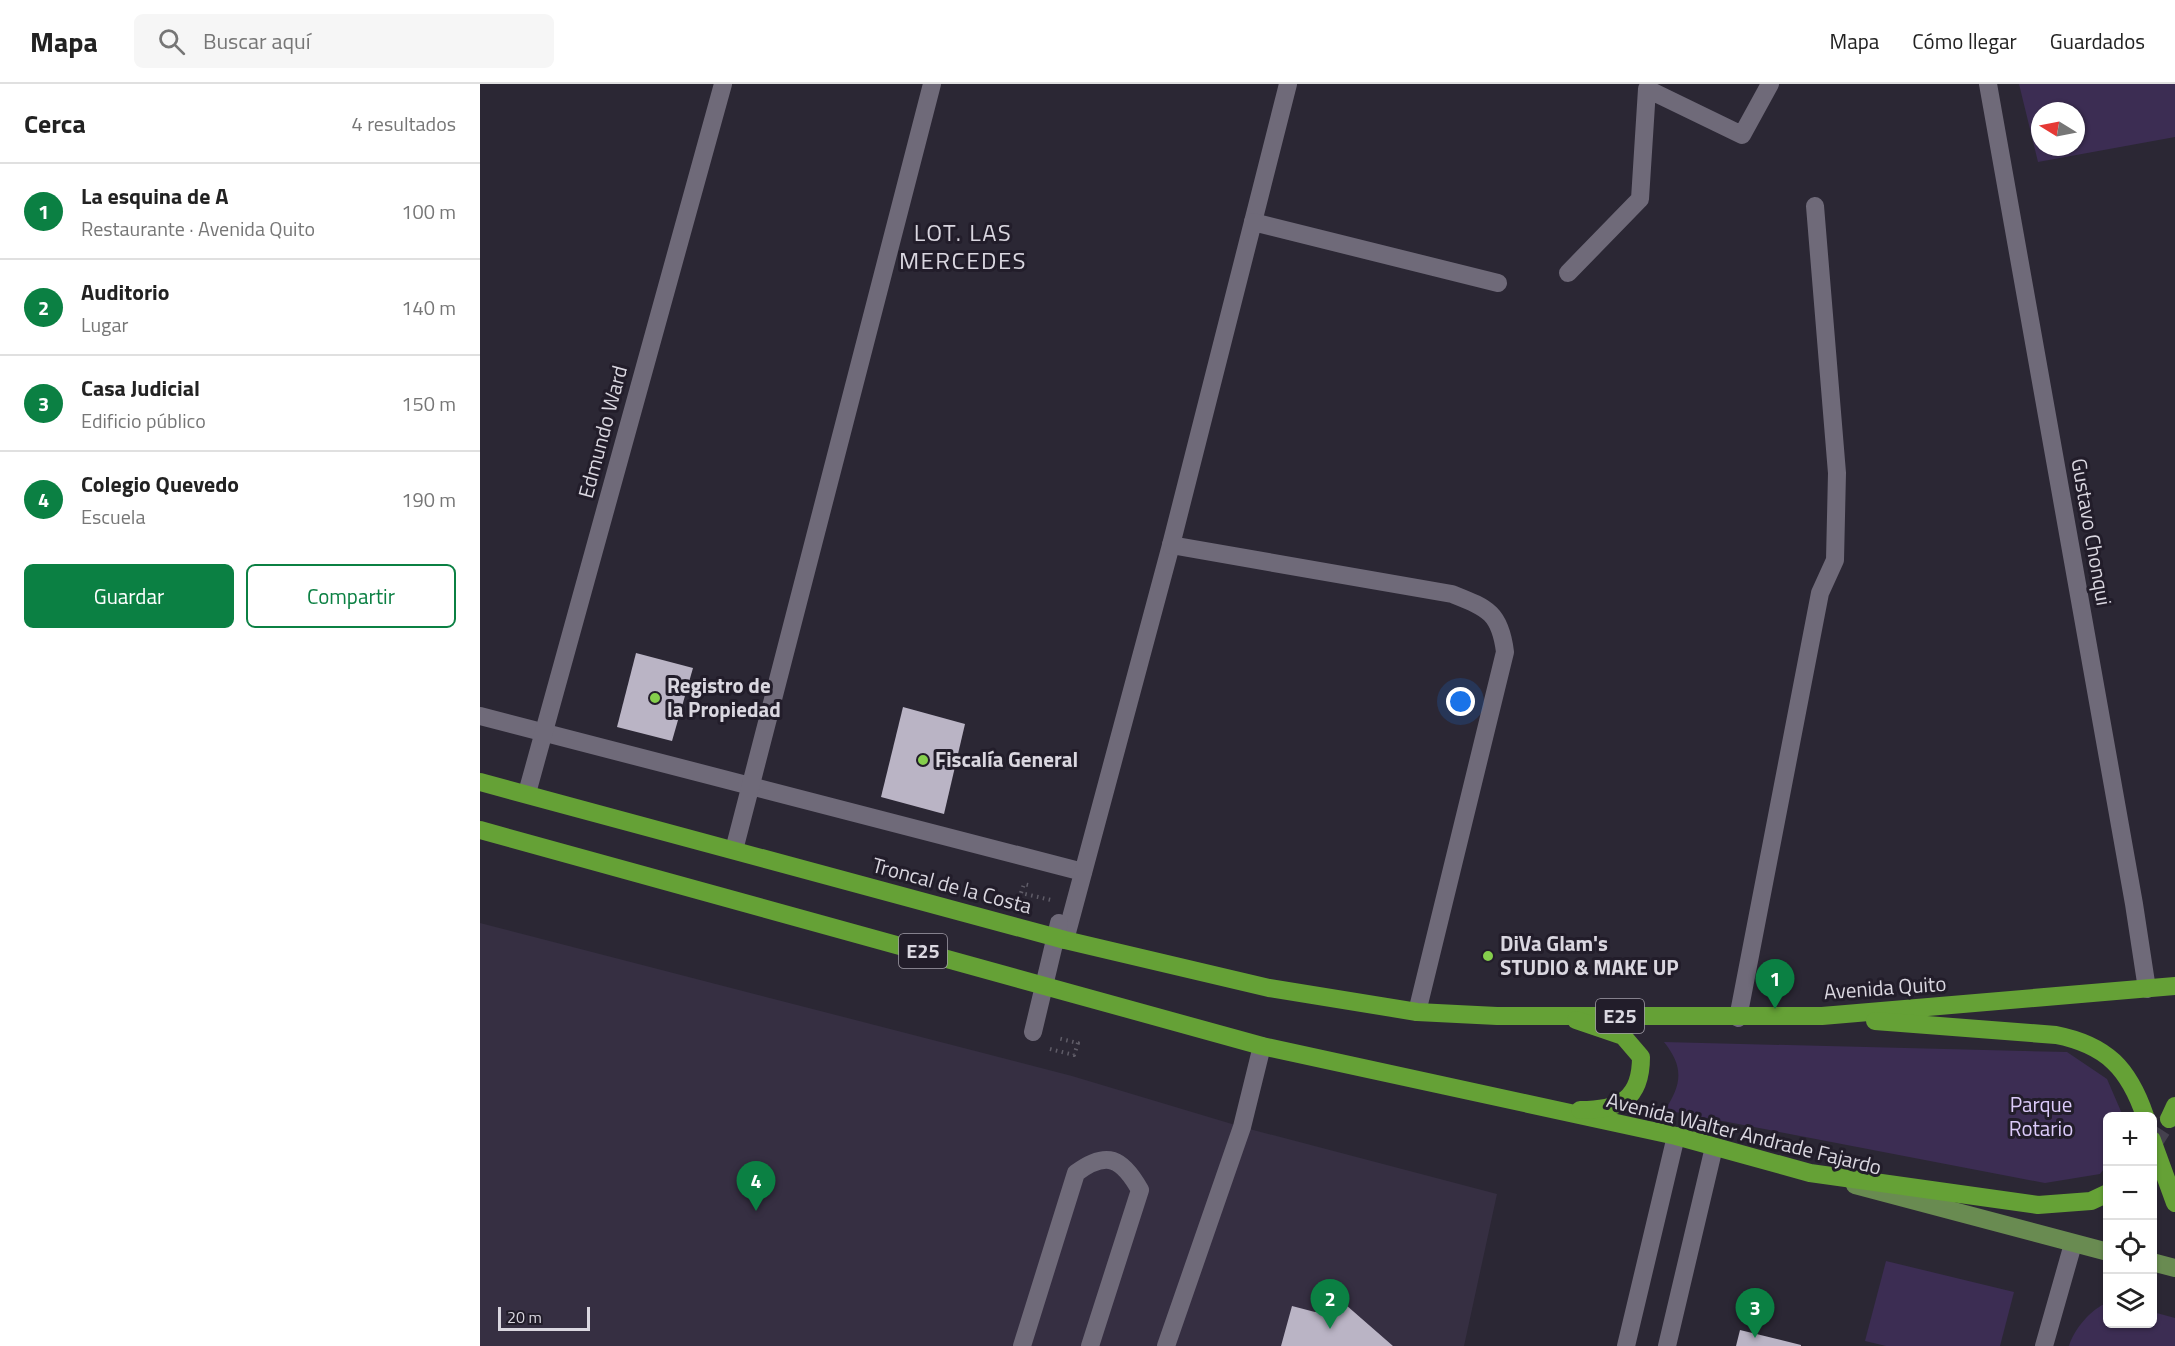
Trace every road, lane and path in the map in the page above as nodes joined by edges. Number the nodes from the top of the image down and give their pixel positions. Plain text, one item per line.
1 (723, 84) edge
2 (932, 84) edge
3 (1288, 84) edge
4 (1770, 84) edge
5 (1988, 84) edge
6 (1815, 206) dead end
7 (1253, 222) junction
8 (1568, 273) dead end
9 (1498, 283) dead end
10 (1171, 545) junction
11 (480, 716) edge
12 (543, 733) junction
13 (480, 782) edge
14 (749, 786) junction
15 (527, 793) junction
16 (480, 830) edge
17 (734, 850) junction
18 (1083, 872) junction
19 (1035, 887) dead end
20 (1064, 903) joint
21 (1065, 940) junction
22 (2175, 986) edge
23 (2147, 989) junction
24 (1417, 1012) junction
25 (1562, 1015) junction
26 (1822, 1016) junction
27 (1738, 1018) junction
28 (1033, 1032) dead end
29 (1262, 1046) junction
30 (1548, 1108) junction
31 (2144, 1112) edge
32 (1676, 1136) junction
33 (1714, 1147) junction
34 (2157, 1154) edge
35 (1810, 1173) junction
36 (2103, 1196) edge
37 (2172, 1197) edge
38 (2073, 1244) junction
39 (2103, 1251) edge
40 (2157, 1263) edge
41 (2175, 1268) edge
42 (1022, 1346) edge
43 (1090, 1346) edge
44 (1166, 1346) edge
45 (1626, 1346) edge
46 (1667, 1346) edge
47 (2044, 1346) edge

1 - 12 street, Edmundo Ward
2 - 14 street
3 - 7 street
4 - 8 street
5 - 23 street, Gustavo Chonqui
6 - 27 street
7 - 9 street
7 - 10 street
10 - 18 street
10 - 24 street
11 - 12 street
12 - 14 street
12 - 15 street, Edmundo Ward
13 - 15 highway, Troncal de la Costa / E25
14 - 17 street
14 - 18 street
15 - 17 highway, Troncal de la Costa / E25
16 - 29 highway, E25
17 - 21 highway, Troncal de la Costa / E25
18 - 21 street
19 - 20 path
20 - 28 street
21 - 24 highway, Troncal de la Costa / E25
22 - 23 highway, Avenida Quito / E25
23 - 26 highway, Avenida Quito / E25
24 - 25 highway, Avenida Quito / E25
25 - 27 highway, Avenida Quito / E25
25 - 30 highway
26 - 27 highway, Avenida Quito / E25
26 - 31 highway
29 - 30 highway, Avenida Walter Andrade Fajardo / E25
29 - 44 street
30 - 32 highway, Avenida Walter Andrade Fajardo / E25
32 - 33 highway, Avenida Walter Andrade Fajardo / E25
32 - 45 street
33 - 35 highway, Avenida Walter Andrade Fajardo / E25
33 - 46 street
34 - 37 highway
35 - 36 highway
35 - 38 main road, Avenida Walter Andrade Fajardo
38 - 39 main road, Avenida Walter Andrade Fajardo
38 - 47 street
40 - 41 main road
42 - 43 street

